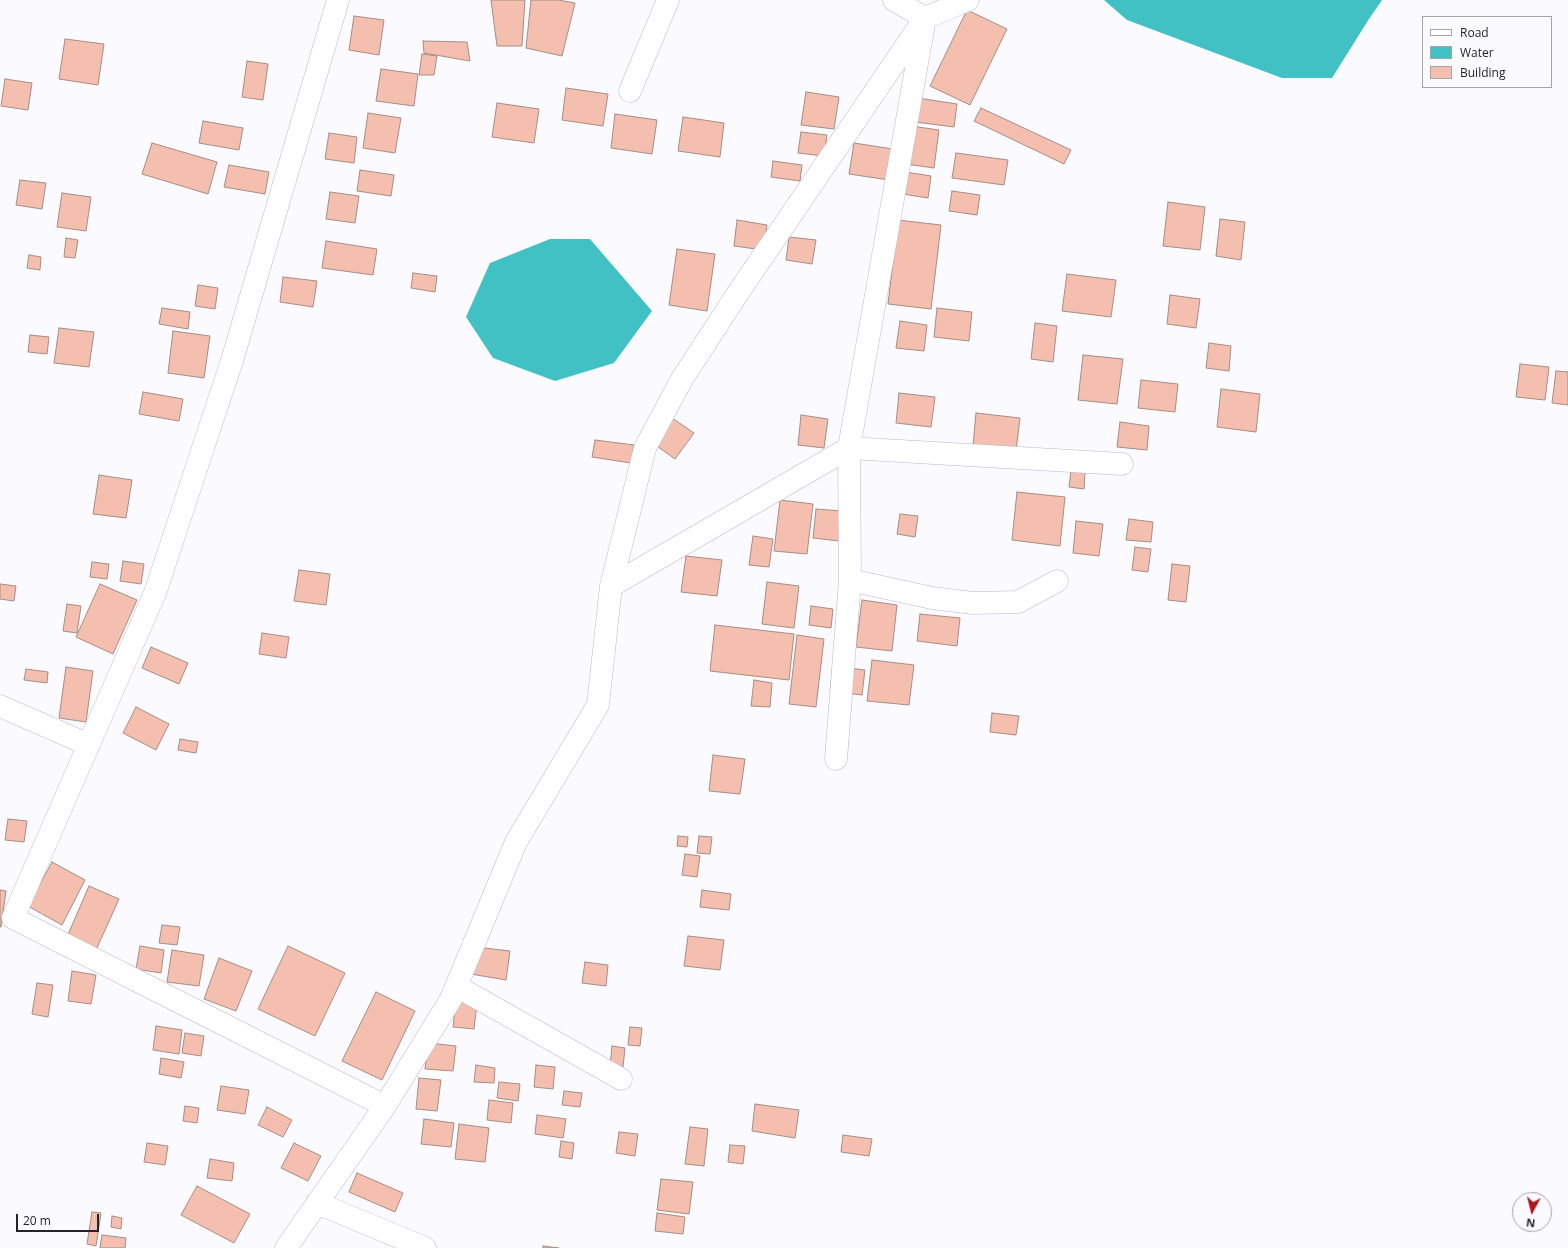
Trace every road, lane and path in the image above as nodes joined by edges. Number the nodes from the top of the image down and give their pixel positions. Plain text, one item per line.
1 (338, 0) edge
2 (668, 0) edge
3 (894, 0) edge
4 (968, 0) edge
5 (925, 18) junction
6 (630, 91) dead end
7 (849, 448) junction
8 (1122, 464) dead end
9 (850, 580) junction
10 (1058, 581) dead end
11 (611, 586) junction
12 (0, 706) edge
13 (89, 744) junction
14 (836, 759) dead end
15 (456, 986) junction
16 (621, 1079) dead end
17 (385, 1106) junction
18 (317, 1203) junction
19 (286, 1248) edge
20 (425, 1248) edge

1 - 13 street
2 - 6 street
3 - 5 street
4 - 5 street
5 - 7 street
5 - 11 street
7 - 8 street
7 - 9 street
7 - 11 street
9 - 10 street
9 - 14 street
11 - 15 street
12 - 13 street
13 - 17 street
15 - 16 street
15 - 17 street
17 - 18 street
18 - 19 street
18 - 20 street

